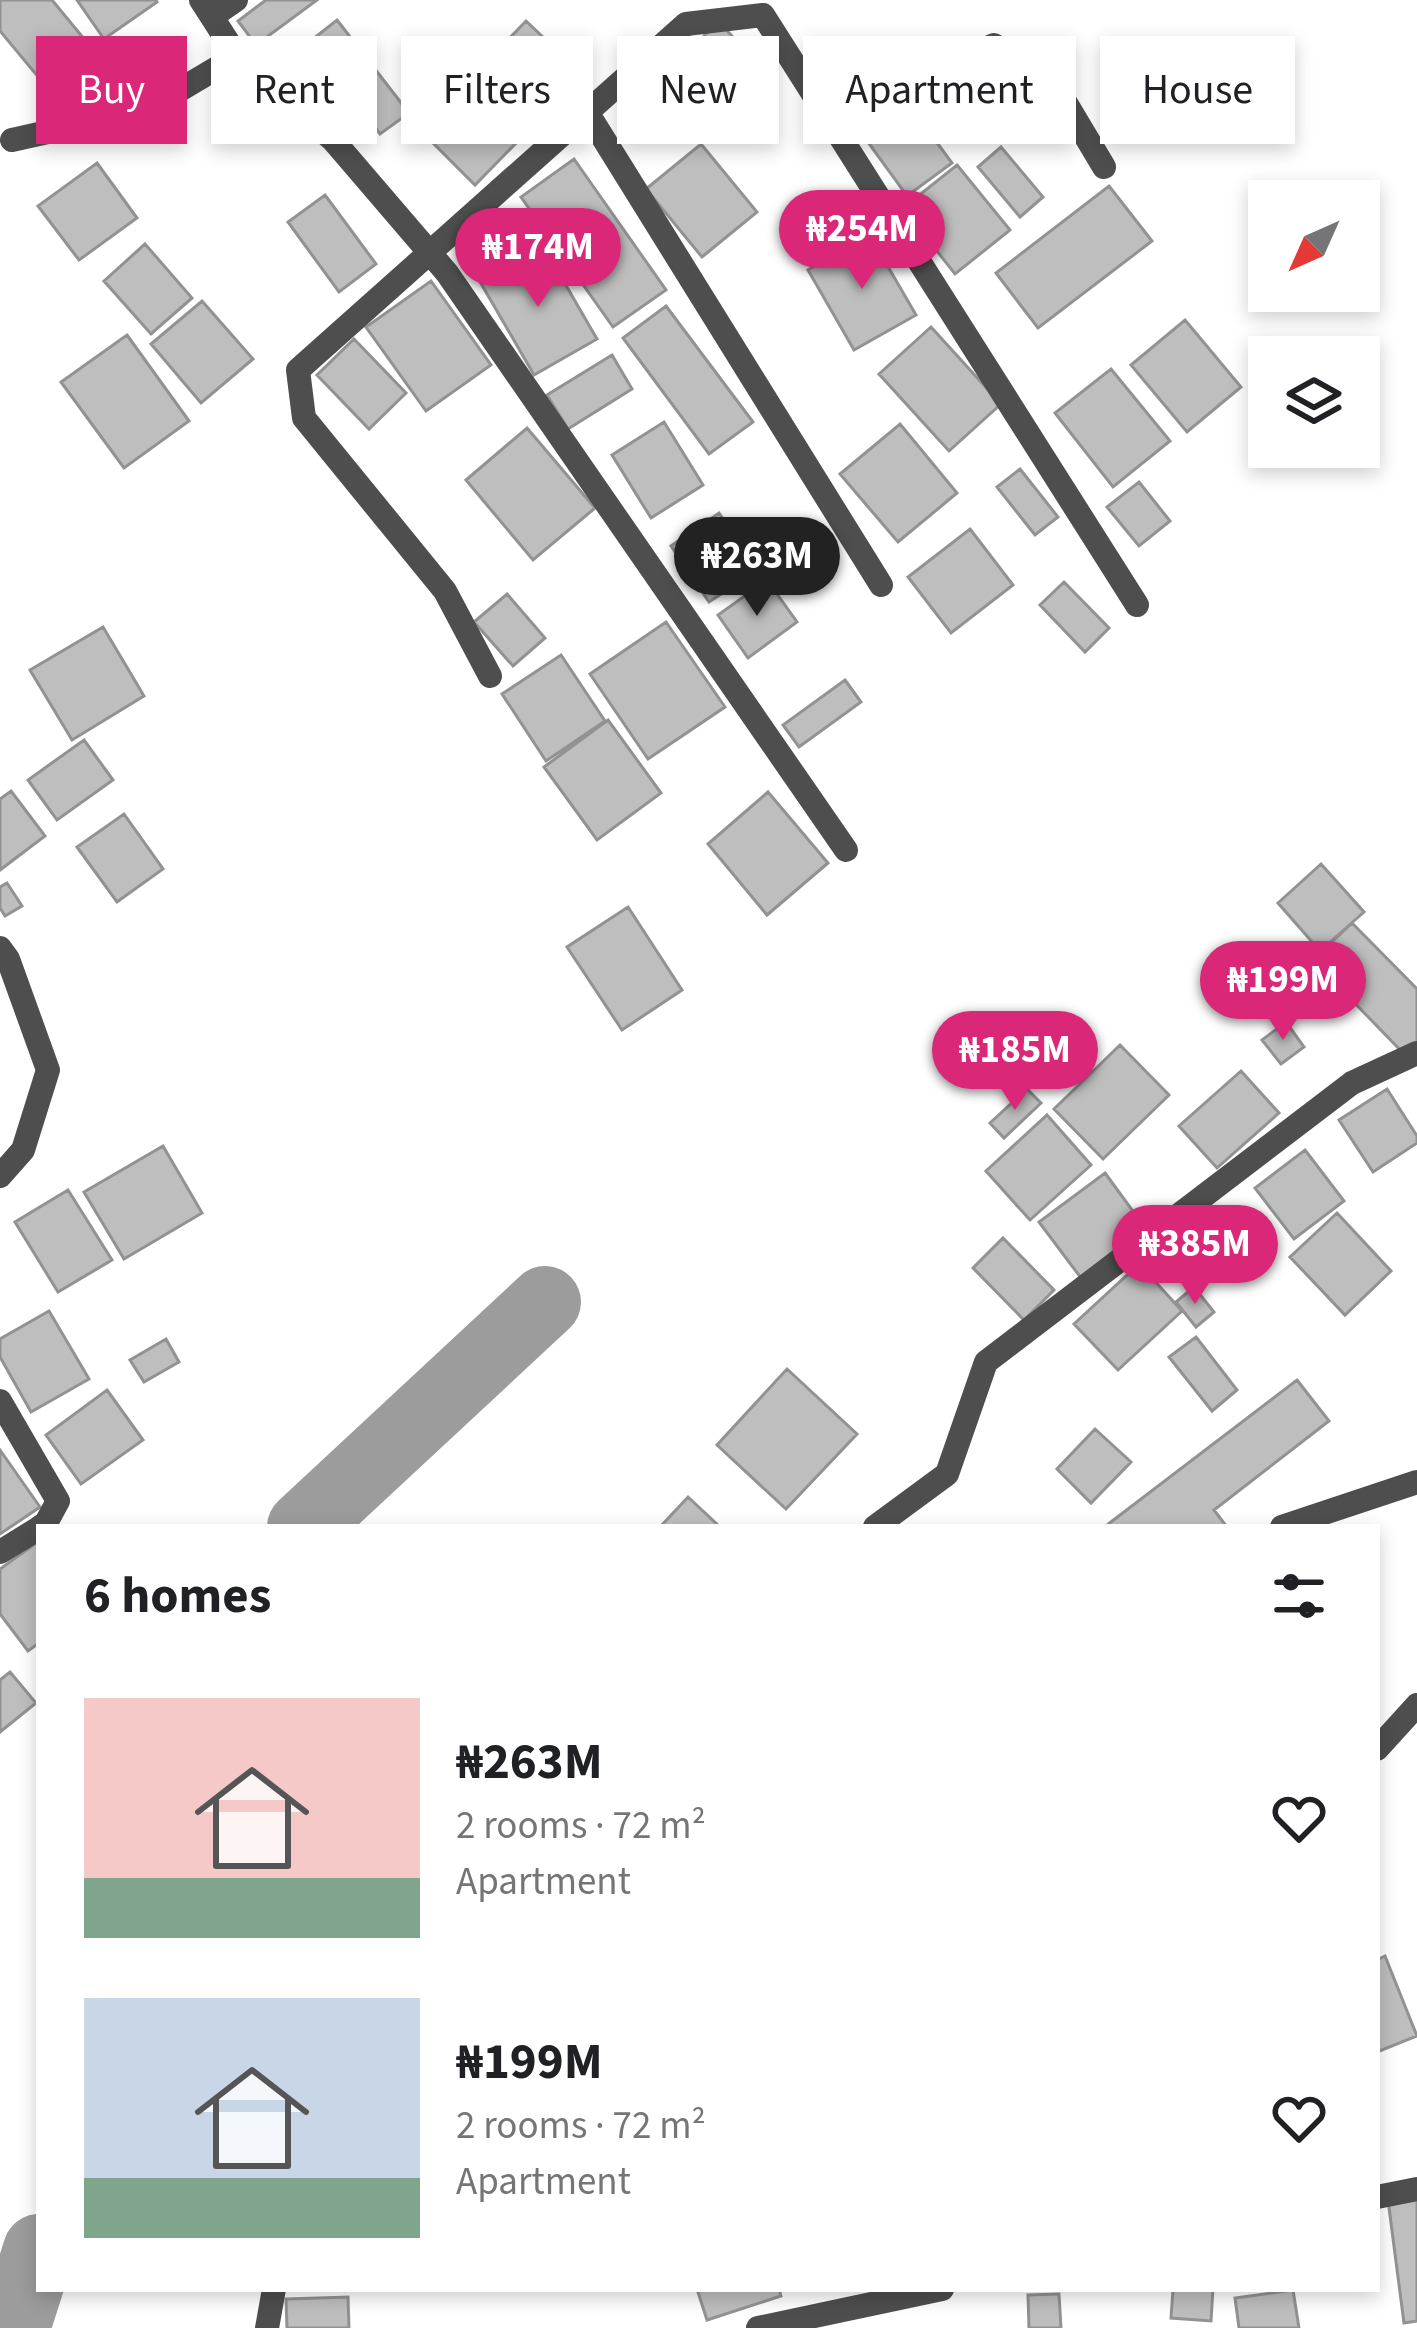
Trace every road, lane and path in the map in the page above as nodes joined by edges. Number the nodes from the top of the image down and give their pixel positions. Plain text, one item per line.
1 (236, 0) edge
2 (207, 8) edge
3 (224, 36) edge
4 (211, 71) edge
5 (803, 78) edge
6 (593, 107) edge
7 (1076, 120) edge
8 (593, 122) edge
9 (12, 140) dead end
10 (336, 144) edge
11 (551, 144) edge
12 (845, 144) edge
13 (1104, 167) dead end
14 (429, 252) junction
15 (880, 585) dead end
16 (1137, 605) dead end
17 (490, 676) dead end
18 (846, 850) dead end
19 (0, 948) edge
20 (1417, 1054) edge
21 (0, 1176) edge
22 (0, 1401) edge
23 (1417, 1482) edge
24 (44, 1524) edge
25 (879, 1524) edge
26 (1291, 1524) edge
27 (36, 1529) edge
28 (0, 1552) edge
29 (1417, 1705) edge
30 (1380, 1746) edge
31 (1417, 2189) edge
32 (1380, 2197) edge
33 (273, 2292) edge
34 (815, 2292) edge
35 (931, 2292) edge
36 (825, 2321) edge
37 (267, 2328) edge
38 (758, 2328) edge

1 - 2 street
2 - 3 street
4 - 9 street
5 - 6 street
7 - 13 street
8 - 15 street
10 - 14 street
11 - 14 street
12 - 16 street
14 - 17 street
14 - 18 street
19 - 21 street
20 - 25 street
22 - 24 street
23 - 26 street
27 - 28 street
29 - 30 street
31 - 32 street
33 - 37 street
34 - 36 street
35 - 36 street
36 - 38 street

